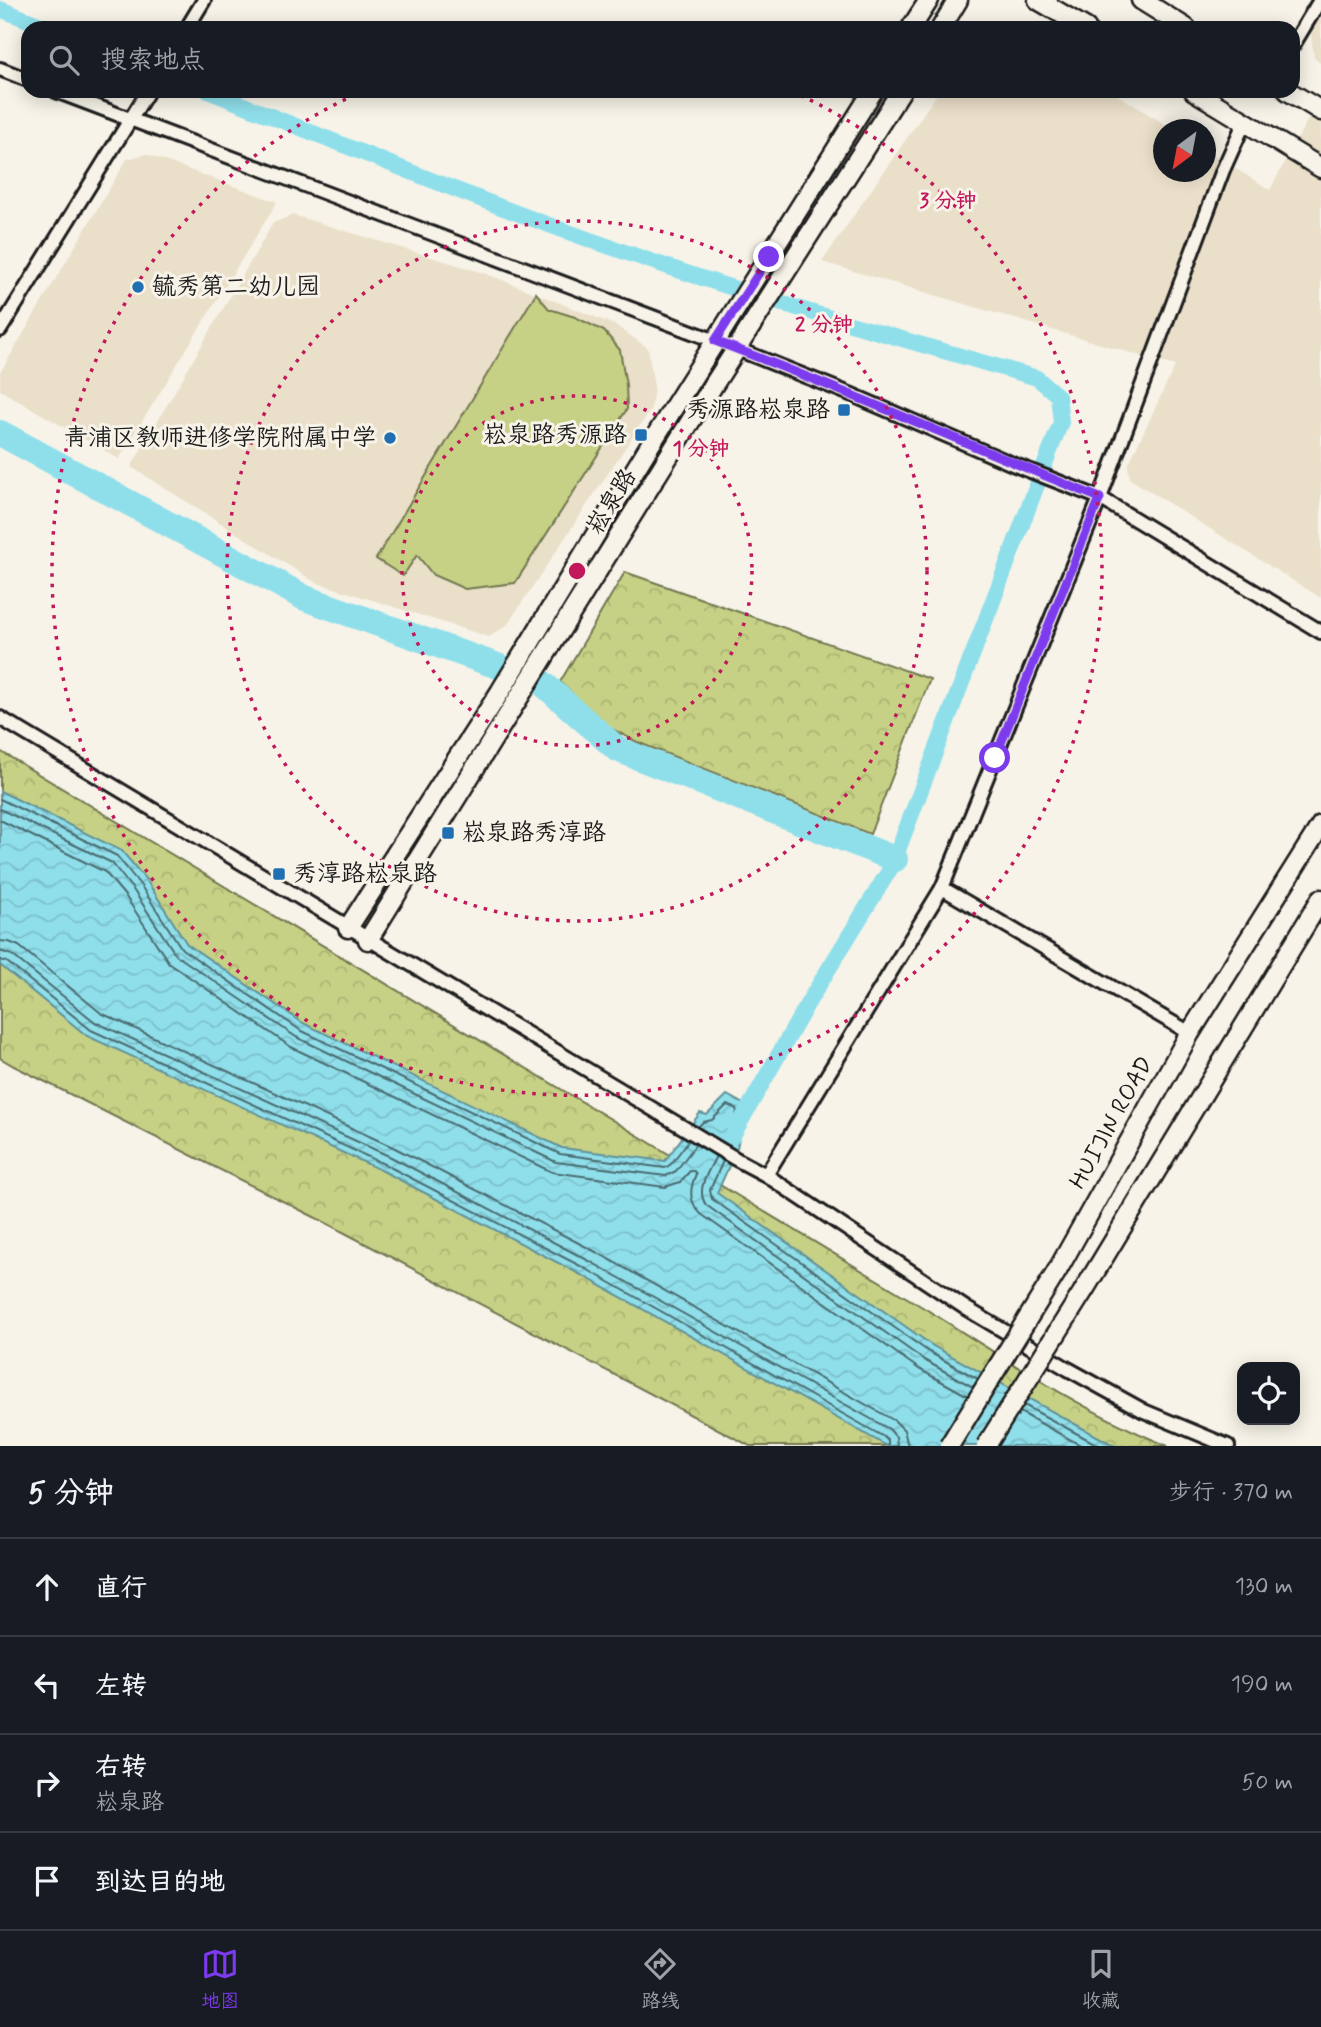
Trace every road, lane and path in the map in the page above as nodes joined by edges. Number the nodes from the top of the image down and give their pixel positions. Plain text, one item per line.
1 (204, 0) edge
2 (929, 0) edge
3 (958, 0) edge
4 (1038, 0) edge
5 (1140, 0) edge
6 (1320, 0) edge
7 (191, 21) edge
8 (916, 21) edge
9 (945, 21) edge
10 (1074, 21) edge
11 (1174, 21) edge
12 (1300, 33) edge
13 (0, 69) edge
14 (21, 77) edge
15 (73, 98) edge
16 (144, 98) edge
17 (869, 98) edge
18 (897, 98) edge
19 (1206, 98) edge
20 (1300, 98) edge
21 (1321, 111) edge
22 (131, 120) junction
23 (1245, 121) junction
24 (1321, 169) edge
25 (0, 330) edge
26 (715, 341) junction
27 (737, 349) junction
28 (1100, 498) junction
29 (1321, 632) edge
30 (0, 718) edge
31 (1321, 825) edge
32 (942, 888) junction
33 (1321, 899) edge
34 (348, 928) junction
35 (368, 940) junction
36 (1191, 1033) junction
37 (766, 1175) junction
38 (949, 1446) edge
39 (986, 1446) edge
40 (1228, 1446) edge

1 - 7 street
2 - 8 street
3 - 9 street
4 - 10 street
5 - 11 street
6 - 12 street
13 - 14 street
15 - 22 street
16 - 22 street
17 - 26 street, 崧泉路
18 - 27 street, 崧泉路
19 - 23 street
20 - 21 street
22 - 25 street
22 - 26 street
23 - 24 street
23 - 28 street
26 - 27 street
26 - 34 street, 崧泉路
27 - 28 street
27 - 35 street, 崧泉路
28 - 29 street
28 - 32 street
30 - 34 street
31 - 36 street, HUIJIN ROAD
32 - 36 street
32 - 37 street
33 - 39 street, bridge
34 - 35 street
35 - 37 street
36 - 38 street, HUIJIN ROAD, bridge
37 - 40 street

